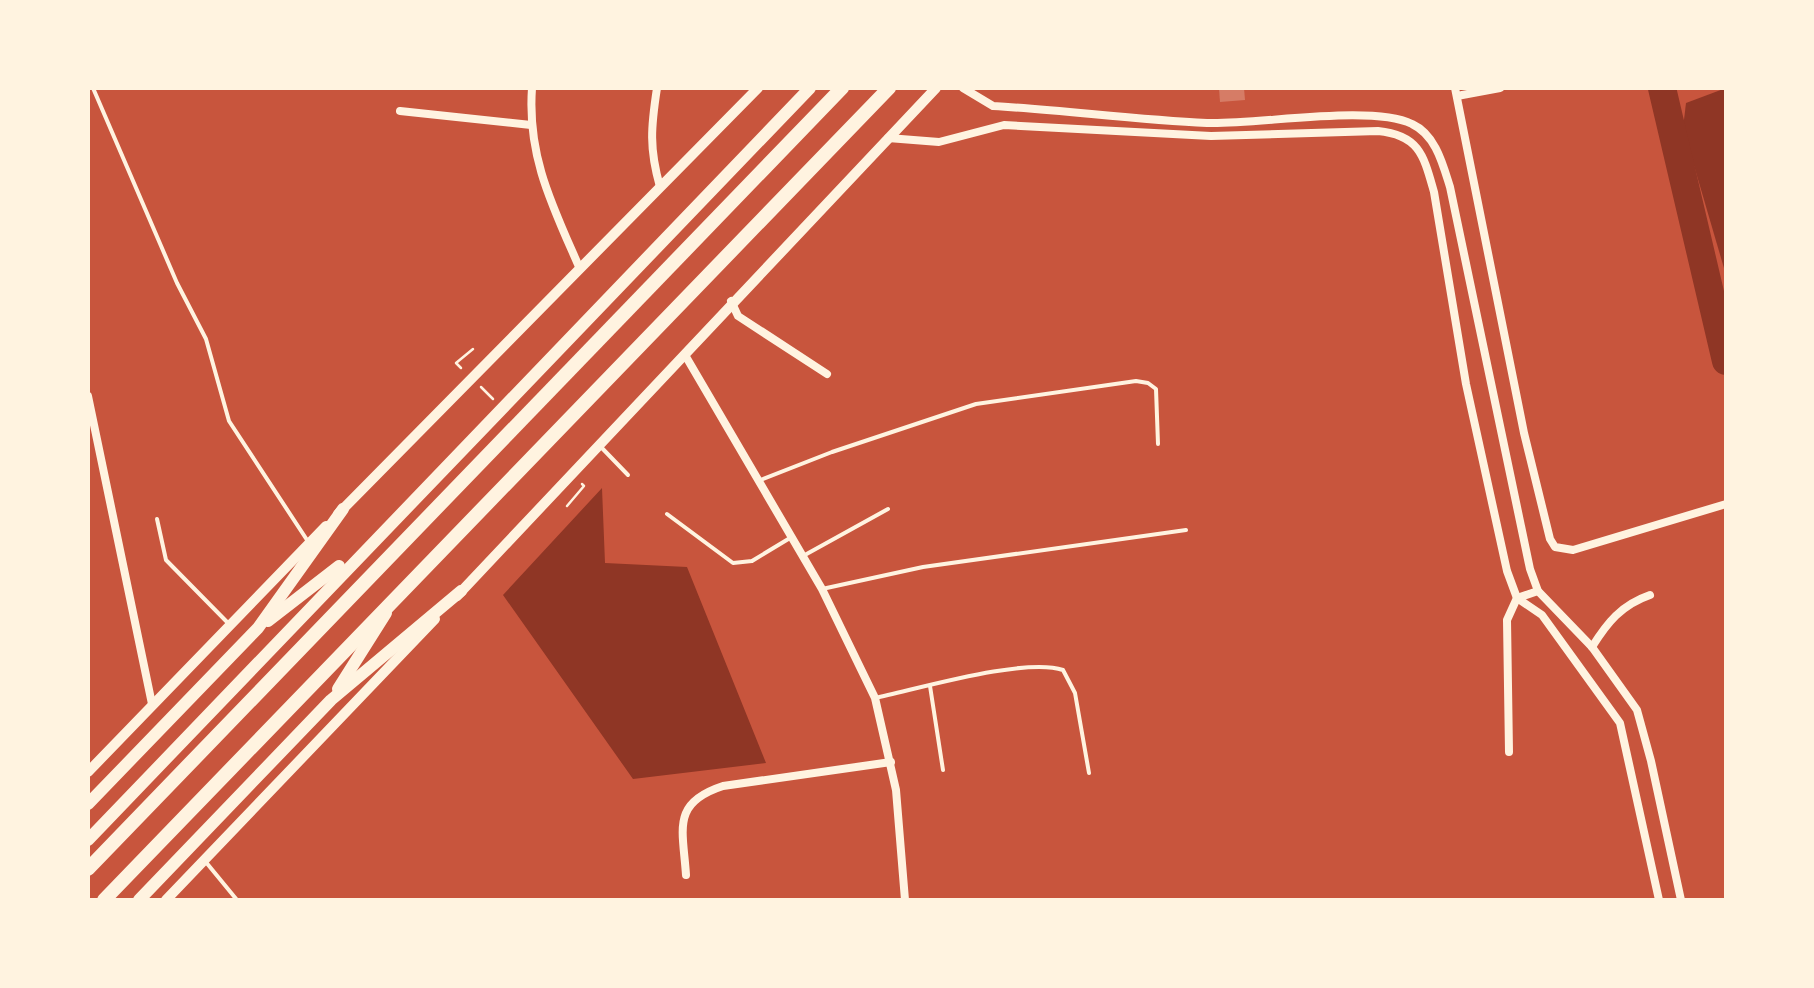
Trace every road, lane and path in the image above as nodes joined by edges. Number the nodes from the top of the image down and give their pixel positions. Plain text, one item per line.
1 (93, 88) edge
2 (532, 88) edge
3 (657, 88) edge
4 (758, 88) edge
5 (810, 88) edge
6 (842, 88) edge
7 (886, 88) edge
8 (936, 88) edge
9 (963, 88) edge
10 (1500, 88) edge
11 (1456, 92) edge
12 (400, 112) dead end
13 (1209, 123) junction
14 (531, 124) junction
15 (1211, 136) junction
16 (887, 138) junction
17 (660, 187) junction
18 (1450, 188) junction
19 (1434, 192) junction
20 (580, 269) junction
21 (731, 302) junction
22 (473, 349) dead end
23 (685, 355) junction
24 (456, 363) dead end
25 (827, 374) dead end
26 (88, 396) edge
27 (1158, 444) dead end
28 (600, 446) junction
29 (628, 475) dead end
30 (758, 481) junction
31 (584, 486) dead end
32 (1726, 504) edge
33 (567, 506) dead end
34 (343, 509) junction
35 (888, 509) dead end
36 (667, 514) dead end
37 (158, 520) dead end
38 (1186, 530) dead end
39 (791, 538) junction
40 (372, 541) junction
41 (309, 543) junction
42 (803, 556) junction
43 (409, 578) junction
44 (822, 589) junction
45 (461, 591) junction
46 (1538, 591) junction
47 (1650, 595) dead end
48 (1517, 598) junction
49 (229, 625) junction
50 (258, 628) junction
51 (1592, 648) junction
52 (930, 686) junction
53 (874, 698) junction
54 (331, 700) junction
55 (152, 704) junction
56 (1509, 752) dead end
57 (891, 762) junction
58 (944, 770) dead end
59 (88, 772) edge
60 (1089, 773) dead end
61 (88, 804) edge
62 (88, 840) edge
63 (205, 861) junction
64 (1672, 864) junction
65 (88, 869) edge
66 (1652, 869) junction
67 (686, 875) dead end
68 (96, 900) edge
69 (104, 900) edge
70 (139, 900) edge
71 (166, 900) edge
72 (237, 900) edge
73 (905, 900) edge
74 (1659, 900) edge
75 (1680, 900) edge

1 - 41 lane
2 - 14 street
3 - 17 street
4 - 17 main road
5 - 40 highway
6 - 65 highway
7 - 43 highway
7 - 69 highway
8 - 16 main road
9 - 13 street
10 - 11 street
11 - 32 street
12 - 14 street
13 - 15 street
13 - 18 street
14 - 20 street
15 - 16 street
15 - 19 street
16 - 21 main road
17 - 20 main road
18 - 19 street
18 - 46 street
19 - 48 street
20 - 34 main road
21 - 23 main road
21 - 25 street
22 - 24 path
23 - 28 main road
23 - 30 street
26 - 55 street
27 - 30 lane
28 - 29 lane
28 - 45 main road
30 - 39 street
31 - 33 path
34 - 41 main road
34 - 50 highway
35 - 42 lane
36 - 39 lane
37 - 49 lane
38 - 44 lane
39 - 42 street
40 - 50 highway
40 - 62 highway
41 - 49 main road
42 - 44 street
43 - 54 highway
43 - 68 highway
44 - 53 street
45 - 54 highway
45 - 63 main road
46 - 48 street
46 - 51 street
47 - 51 street
48 - 56 street
48 - 66 street
49 - 55 main road
50 - 61 highway
51 - 64 street
52 - 53 lane
52 - 58 lane
52 - 60 lane
53 - 57 street
54 - 70 highway
55 - 59 main road
57 - 67 street
57 - 73 street
63 - 71 main road
63 - 72 lane
64 - 66 street
64 - 75 street
66 - 74 street

